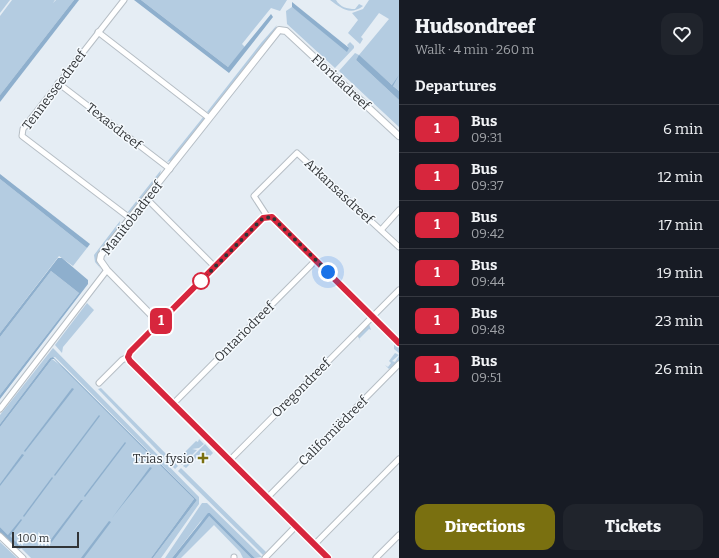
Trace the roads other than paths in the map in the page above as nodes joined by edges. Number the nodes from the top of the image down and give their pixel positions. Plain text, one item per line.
1 (124, 0) edge
2 (282, 29) joint
3 (98, 32) junction
4 (58, 83) junction
5 (209, 118) junction
6 (399, 136) edge
7 (170, 169) junction
8 (147, 199) junction
9 (399, 210) edge
10 (267, 216) junction
11 (131, 218) junction
12 (381, 230) junction
13 (399, 246) edge
14 (316, 260) junction
15 (215, 267) junction
16 (107, 270) junction
17 (399, 290) edge
18 (372, 316) junction
19 (159, 322) junction
20 (399, 342) edge
21 (128, 357) junction
22 (399, 364) edge
23 (99, 383) dead end
24 (173, 404) junction
25 (0, 409) edge
26 (399, 459) edge
27 (230, 460) junction
28 (268, 498) junction
29 (296, 526) junction
30 (399, 535) edge
31 (0, 536) edge
32 (315, 544) junction
33 (23, 558) edge
34 (265, 558) edge
35 (328, 558) edge
36 (376, 558) edge

1 - 3 street, Tennesseedreef
2 - 5 street, Manitobadreef
2 - 6 street, Floridadreef
3 - 4 street, Tennesseedreef
3 - 5 street
4 - 7 street, Texasdreef
4 - 11 street, Tennesseedreef
5 - 7 street, Manitobadreef
7 - 8 street, Manitobadreef
8 - 11 street, Manitobadreef
8 - 15 street
9 - 12 street, Arkansasdreef
10 - 12 street, Arkansasdreef
10 - 14 street
10 - 15 street
11 - 16 street, Manitobadreef
12 - 13 street, Arkansasdreef
14 - 18 street
14 - 24 street, Ontariodreef
15 - 19 street
16 - 19 street
16 - 25 street, Manitobadreef
17 - 18 street, Oregondreef
18 - 20 street
18 - 27 street, Oregondreef
19 - 21 street
21 - 23 street
21 - 24 street
22 - 28 street, Californiëdreef
24 - 27 street
26 - 32 street
27 - 28 street
28 - 29 street
29 - 32 street
29 - 34 street
30 - 36 street
31 - 33 street
32 - 35 street

